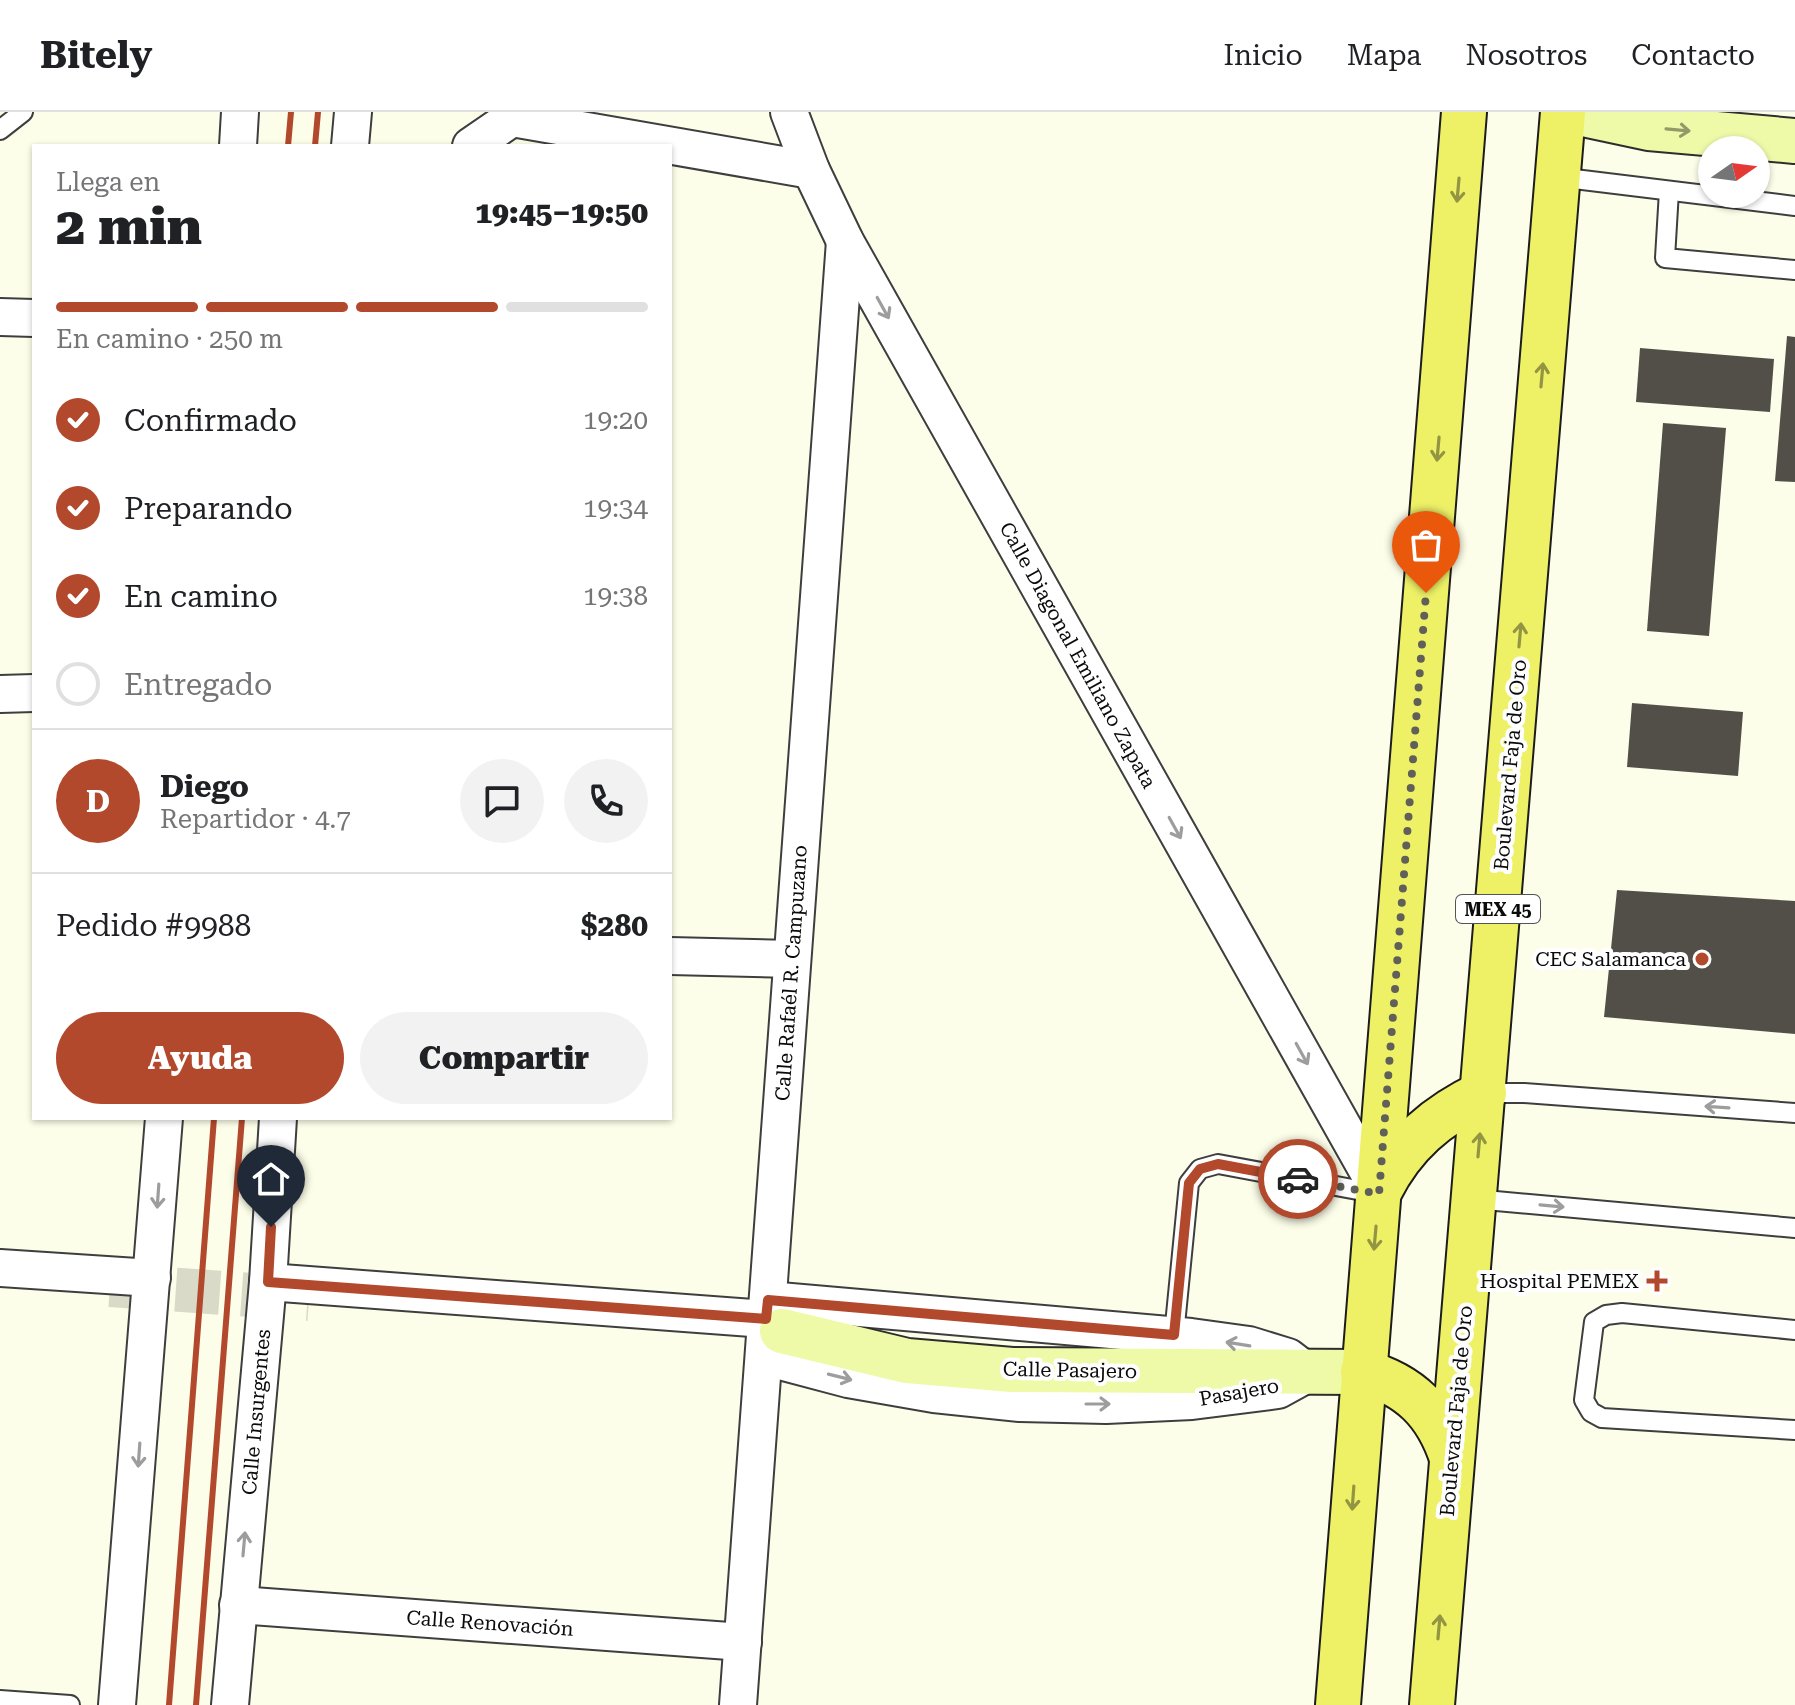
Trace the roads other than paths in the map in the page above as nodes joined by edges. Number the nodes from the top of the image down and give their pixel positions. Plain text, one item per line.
1 (23, 112) edge
2 (240, 112) edge
3 (353, 112) edge
4 (789, 112) edge
5 (1464, 112) edge
6 (1563, 112) edge
7 (1574, 112) edge
8 (0, 130) edge
9 (511, 132) edge
10 (1795, 141) edge
11 (238, 144) edge
12 (350, 144) edge
13 (477, 144) edge
14 (606, 144) edge
15 (672, 152) edge
16 (811, 170) junction
17 (1558, 177) junction
18 (1669, 191) junction
19 (1795, 206) edge
20 (845, 241) junction
21 (1795, 270) edge
22 (0, 317) edge
23 (32, 318) edge
24 (32, 693) edge
25 (0, 694) edge
26 (672, 956) edge
27 (792, 959) junction
28 (1484, 1093) junction
29 (1795, 1113) edge
30 (164, 1120) edge
31 (278, 1120) edge
32 (1379, 1193) junction
33 (1474, 1199) junction
34 (1795, 1228) edge
35 (0, 1268) edge
36 (152, 1278) junction
37 (268, 1282) junction
38 (770, 1327) junction
39 (1795, 1330) edge
40 (1174, 1335) junction
41 (1363, 1372) junction
42 (1309, 1373) junction
43 (1795, 1430) edge
44 (1452, 1458) junction
45 (238, 1605) junction
46 (743, 1642) junction
47 (0, 1700) edge
48 (70, 1705) edge
49 (117, 1705) edge
50 (230, 1705) edge
51 (738, 1705) edge
52 (1338, 1705) edge
53 (1432, 1705) edge

1 - 8 lane
2 - 11 street
3 - 12 street
4 - 16 street, Calle Diagonal Emiliano Zapata
5 -> 32 main road
6 - 17 main road, Boulevard Faja de Oro / MEX 45
7 -> 10 street
9 - 13 street
9 - 14 street
15 - 16 street
16 - 20 street, Calle Diagonal Emiliano Zapata
17 - 18 lane
28 -> 17 main road, Boulevard Faja de Oro / MEX 45
18 - 19 lane
18 - 21 lane
20 - 27 street, Calle Rafaél R. Campuzano
20 -> 32 street, Calle Diagonal Emiliano Zapata
22 - 23 street
24 - 25 street
26 - 27 street
27 - 38 street, Calle Rafaél R. Campuzano
29 -> 28 lane
28 - 32 main road
33 -> 28 main road, Boulevard Faja de Oro / MEX 45
30 -> 36 street
31 - 37 street, Calle Insurgentes
32 - 40 lane
32 -> 41 main road
33 -> 34 lane
33 - 44 main road, Boulevard Faja de Oro / MEX 45
35 - 36 street
36 -> 49 street
37 - 38 street, Calle Pasajero
45 -> 37 street, Calle Insurgentes
38 - 40 street, Pasajero
38 - 42 street, Calle Pasajero
38 - 46 street, Calle Rafaél R. Campuzano
39 - 43 lane
42 -> 40 street, Pasajero
41 - 42 street, Calle Pasajero
41 - 44 main road
41 -> 52 main road
53 -> 44 main road, Boulevard Faja de Oro / MEX 45
45 - 46 street, Calle Renovación
45 - 50 street, Calle Insurgentes
46 - 51 street, Calle Rafaél R. Campuzano
47 - 48 lane

